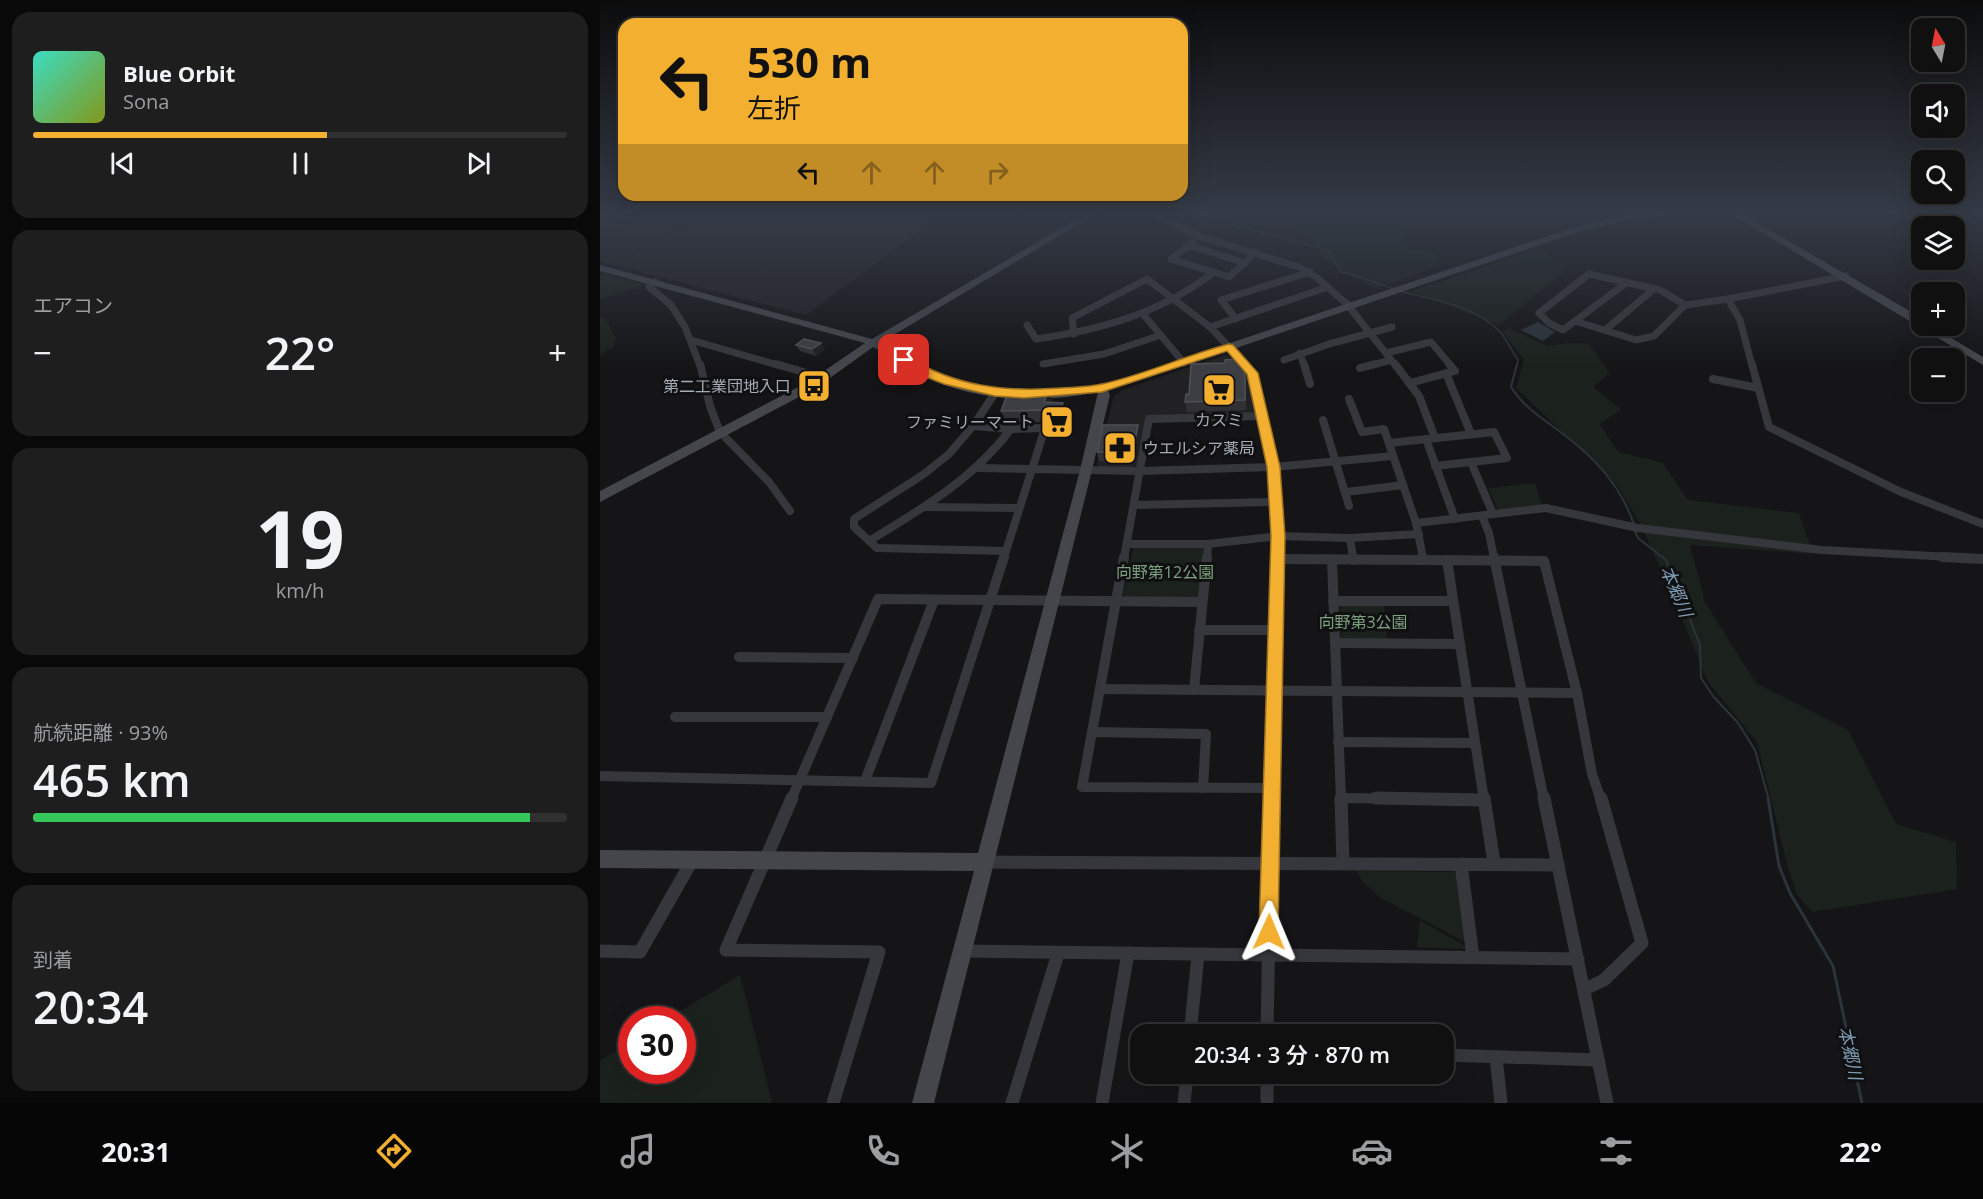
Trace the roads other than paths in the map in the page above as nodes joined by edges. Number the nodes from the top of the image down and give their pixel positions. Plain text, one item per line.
1 (1002, 263) edge
2 (1184, 263) edge
3 (1243, 263) edge
4 (1285, 263) edge
5 (1476, 263) edge
6 (1824, 263) edge
7 (600, 267) edge
8 (1310, 272) junction
9 (1213, 273) junction
10 (1846, 276) junction
11 (655, 282) junction
12 (1626, 283) junction
13 (1328, 287) junction
14 (1654, 289) junction
15 (1173, 299) junction
16 (1728, 299) junction
17 (1685, 305) junction
18 (1348, 306) junction
19 (1143, 314) junction
20 (1911, 316) edge
21 (1236, 319) junction
22 (1575, 321) junction
23 (1027, 325) dead end
24 (1210, 327) junction
25 (1392, 327) dead end
26 (1605, 330) junction
27 (1370, 333) junction
28 (1074, 334) junction
29 (1161, 335) junction
30 (1941, 336) edge
31 (691, 340) junction
32 (874, 342) junction
33 (1229, 347) junction
34 (1300, 353) junction
35 (1388, 357) junction
36 (1284, 360) dead end
37 (1983, 362) edge
38 (1184, 363) junction
39 (1043, 364) dead end
40 (1360, 368) dead end
41 (1446, 373) junction
42 (824, 378) junction
43 (1713, 379) dead end
44 (1410, 383) junction
45 (1310, 384) dead end
46 (1102, 388) junction
47 (1758, 388) junction
48 (995, 393) junction
49 (1349, 399) dead end
50 (1263, 416) junction
51 (1323, 420) dead end
52 (973, 426) junction
53 (1011, 429) junction
54 (720, 432) junction
55 (1472, 434) junction
56 (1431, 439) junction
57 (1389, 443) junction
58 (1393, 456) junction
59 (1337, 461) junction
60 (1471, 462) junction
61 (1436, 466) junction
62 (1274, 467) junction
63 (979, 468) junction
64 (1032, 469) junction
65 (1086, 470) junction
66 (1140, 471) junction
67 (1403, 485) junction
68 (1346, 492) junction
69 (600, 497) edge
70 (1277, 502) junction
71 (1134, 505) junction
72 (1349, 506) dead end
73 (924, 507) junction
74 (1019, 508) junction
75 (790, 511) dead end
76 (1487, 515) junction
77 (1455, 519) junction
78 (1416, 523) junction
79 (1983, 524) edge
80 (1419, 534) junction
81 (1278, 536) junction
82 (1350, 538) junction
83 (869, 541) junction
84 (1127, 544) junction
85 (1208, 544) junction
86 (1006, 551) junction
87 (1277, 559) junction
88 (1983, 559) edge
89 (1332, 560) junction
90 (1353, 560) junction
91 (1423, 560) junction
92 (1447, 560) junction
93 (1495, 561) junction
94 (934, 600) junction
95 (990, 600) junction
96 (1333, 601) junction
97 (1053, 602) junction
98 (1115, 602) junction
99 (1201, 602) junction
100 (1453, 602) junction
101 (1199, 630) junction
102 (1275, 630) junction
103 (1335, 643) junction
104 (1459, 644) junction
105 (739, 657) dead end
106 (853, 658) junction
107 (1100, 689) junction
108 (1194, 690) junction
109 (1274, 690) junction
110 (1337, 690) junction
111 (1467, 691) junction
112 (1522, 692) junction
113 (1577, 693) junction
114 (675, 717) dead end
115 (827, 717) junction
116 (1092, 732) junction
117 (1338, 742) junction
118 (1475, 743) junction
119 (600, 776) edge
120 (865, 781) junction
121 (799, 782) junction
122 (1203, 788) junction
123 (1271, 788) junction
124 (1341, 798) junction
125 (1483, 800) junction
126 (600, 859) edge
127 (693, 860) junction
128 (764, 860) junction
129 (985, 862) junction
130 (1270, 863) junction
131 (1343, 863) junction
132 (1494, 863) junction
133 (1461, 864) junction
134 (1558, 865) junction
135 (600, 951) edge
136 (962, 951) junction
137 (1128, 953) junction
138 (1058, 954) junction
139 (1198, 955) junction
140 (1268, 955) junction
141 (1473, 957) junction
142 (1578, 959) junction
143 (1585, 989) junction
144 (1191, 1024) edge
145 (1267, 1024) edge
146 (1454, 1055) edge
147 (1496, 1057) junction
148 (1599, 1060) junction
149 (1185, 1084) edge
150 (1267, 1084) edge
151 (833, 1103) edge
152 (923, 1103) edge
153 (1012, 1103) edge
154 (1102, 1103) edge
155 (1184, 1103) edge
156 (1267, 1103) edge
157 (1501, 1103) edge
158 (1607, 1103) edge

1 - 32 street
2 - 9 street
3 - 9 street
4 - 8 street
5 - 18 street
6 - 10 street
7 - 11 street
8 - 13 street
8 - 21 street
9 - 15 street
10 - 16 street
10 - 20 street
11 - 31 street
11 - 32 street
12 - 14 street
12 - 22 street
12 - 22 street
13 - 18 street
13 - 21 street
14 - 17 street
14 - 26 street
15 - 19 street
15 - 24 street
15 - 28 street
16 - 17 street
16 - 47 street
17 - 26 street
18 - 27 street
18 - 33 street
19 - 28 street
19 - 29 street
21 - 24 street
22 - 26 street
23 - 28 street
24 - 33 street
25 - 27 street
27 - 34 street
27 - 35 street
29 - 38 street
29 - 39 street
30 - 37 street
31 - 42 street
31 - 54 street
32 - 42 street
32 - 48 street
33 - 38 street
33 - 50 street
34 - 36 street
34 - 45 street
35 - 40 street
35 - 41 street
35 - 44 street
38 - 46 street
41 - 44 street
41 - 55 street
42 - 54 street
43 - 47 street
44 - 56 street
46 - 48 street
46 - 65 street
47 - 79 street
48 - 52 street
49 - 57 street
50 - 62 street
50 - 66 street
51 - 59 street
52 - 53 street
52 - 83 street
53 - 63 street
53 - 64 street
54 - 69 street
54 - 75 street
55 - 56 street
55 - 60 street
56 - 57 street
56 - 61 street
57 - 58 street
58 - 59 street
58 - 67 street
59 - 62 street
59 - 68 street
60 - 61 street
60 - 76 street
61 - 77 street
62 - 66 street
62 - 70 street
63 - 64 street
63 - 73 street
64 - 65 street
64 - 74 street
65 - 66 street
65 - 97 street
66 - 71 street
67 - 68 street
67 - 78 street
68 - 72 street
70 - 71 street
70 - 81 street
71 - 84 street
73 - 74 street
73 - 83 street
74 - 86 street
76 - 77 street
76 - 88 street
76 - 93 street
77 - 78 street
78 - 80 street
80 - 82 street
80 - 91 street
81 - 82 street
81 - 85 street
81 - 87 street
82 - 90 street
83 - 86 street
84 - 85 street
84 - 98 street
85 - 99 street
86 - 95 street
87 - 89 street
87 - 102 street
89 - 90 street
89 - 96 street
90 - 91 street
91 - 92 street
92 - 93 street
92 - 100 street
93 - 112 street
93 - 113 street
94 - 95 street
94 - 106 street
94 - 120 street
95 - 97 street
95 - 120 street
96 - 100 street
96 - 103 street
97 - 98 street
97 - 129 street
98 - 99 street
98 - 107 street
99 - 101 street
100 - 104 street
101 - 102 street
101 - 108 street
102 - 109 street
103 - 104 street
103 - 110 street
104 - 111 street
105 - 106 street
106 - 115 street
107 - 108 street
107 - 116 street
108 - 109 street
109 - 110 street
109 - 123 street
110 - 111 street
110 - 117 street
111 - 112 street
111 - 118 street
112 - 113 street
112 - 134 street
113 - 143 street
114 - 115 street
115 - 121 street
116 - 122 street
116 - 122 street
117 - 118 street
117 - 124 street
118 - 125 street
119 - 121 street
120 - 121 street
121 - 128 street
122 - 123 street
123 - 130 street
124 - 125 street
124 - 131 street
125 - 132 street
126 - 127 street
127 - 128 street
127 - 135 street
128 - 129 street
128 - 151 street
129 - 130 street
129 - 136 street
130 - 131 street
130 - 140 street
131 - 133 street
132 - 133 street
132 - 134 street
133 - 141 street
134 - 142 street
136 - 138 street
136 - 152 street
137 - 138 street
137 - 139 street
137 - 154 street
138 - 153 street
139 - 140 street
139 - 144 street
140 - 141 street
140 - 145 street
141 - 142 street
142 - 143 street
143 - 148 street
146 - 147 street
147 - 148 street
147 - 157 street
148 - 158 street
149 - 155 street
150 - 156 street

